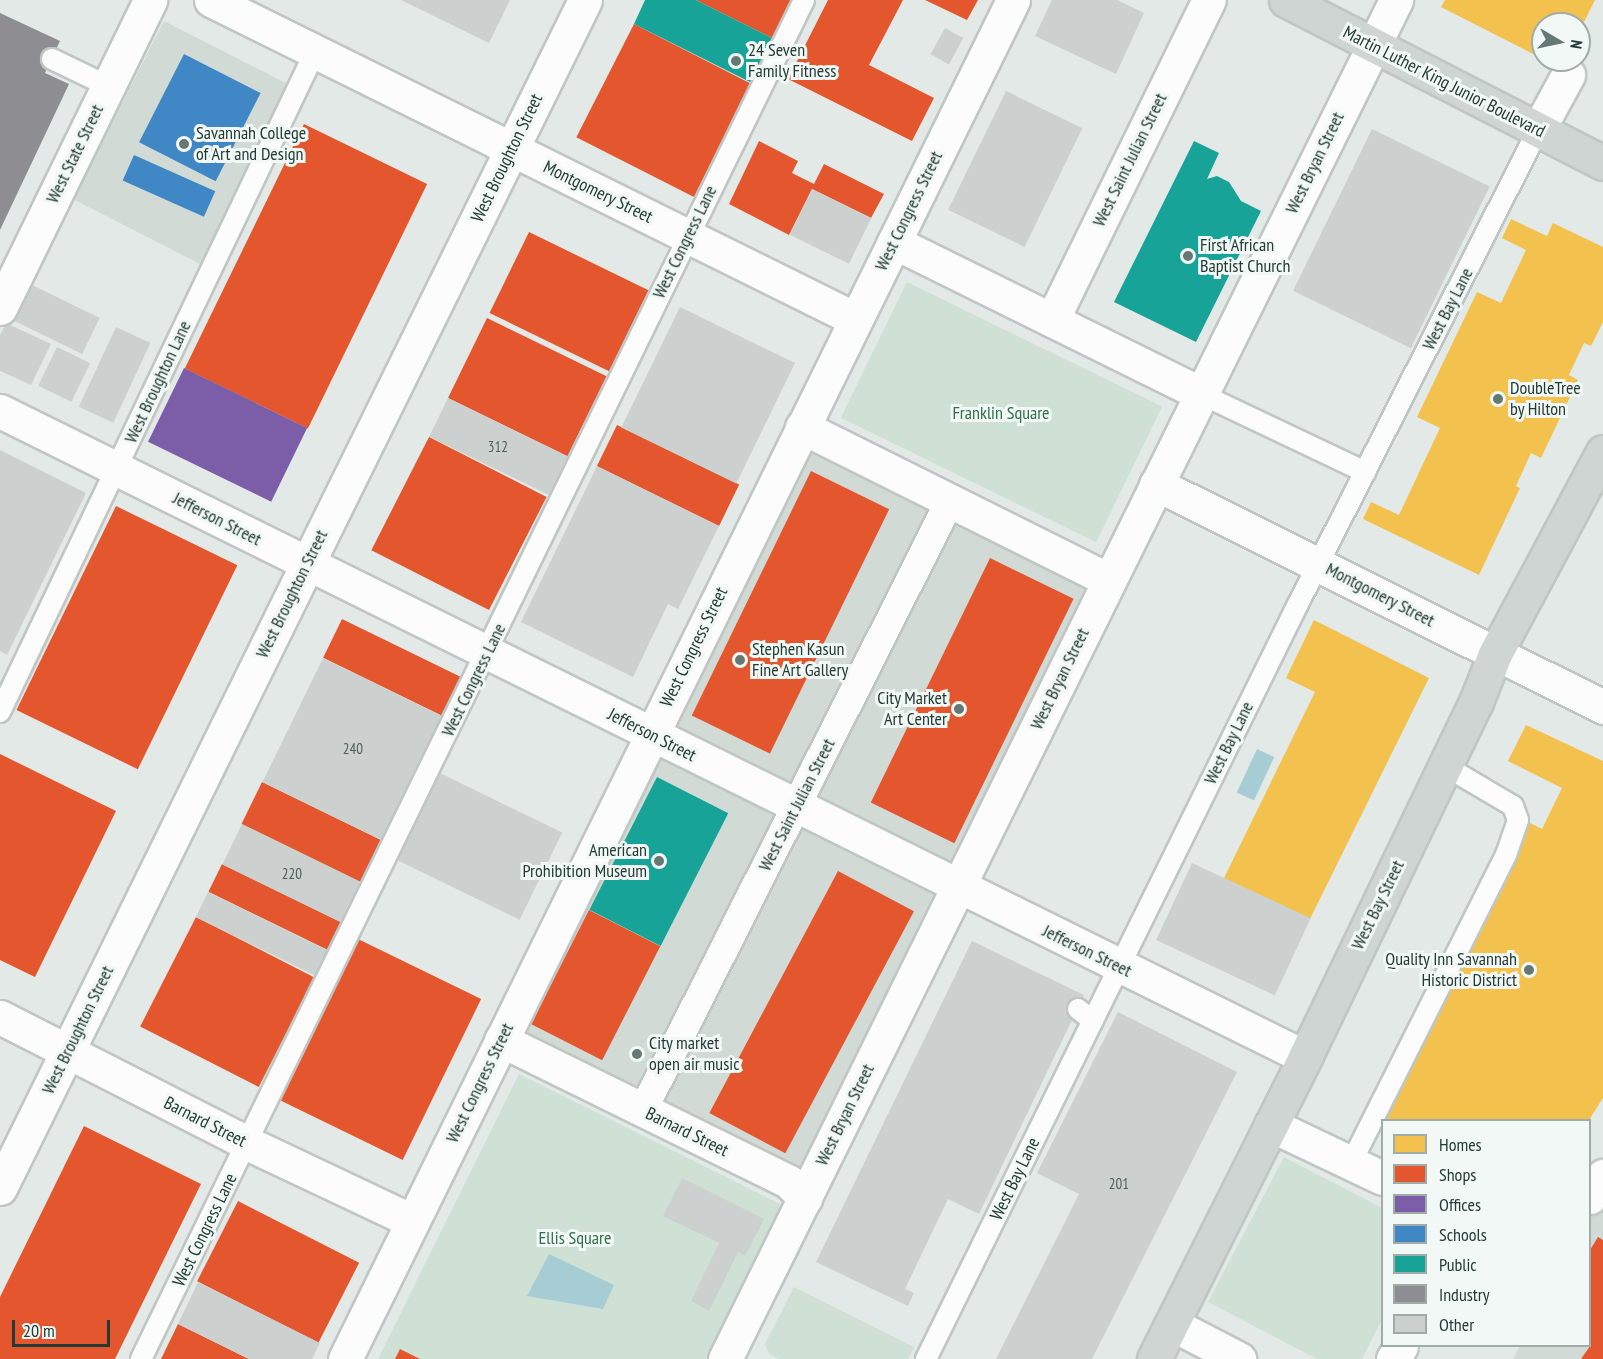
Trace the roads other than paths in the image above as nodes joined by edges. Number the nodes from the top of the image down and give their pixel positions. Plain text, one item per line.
1 (150, 0) edge
2 (211, 0) edge
3 (585, 0) edge
4 (804, 0) edge
5 (1013, 0) edge
6 (1209, 0) edge
7 (1286, 0) edge
8 (1396, 0) edge
9 (1374, 45) junction
10 (315, 52) junction
11 (52, 59) dead end
12 (1568, 75) dead end
13 (108, 86) junction
14 (1538, 130) junction
15 (511, 149) junction
16 (1603, 163) edge
17 (687, 236) junction
18 (894, 242) junction
19 (0, 308) edge
20 (855, 320) junction
21 (1052, 320) junction
22 (1201, 394) junction
23 (0, 411) edge
24 (802, 427) junction
25 (1603, 452) edge
26 (117, 468) junction
27 (1365, 472) junction
28 (1156, 484) junction
29 (951, 501) junction
30 (1318, 564) junction
31 (306, 565) junction
32 (1109, 579) junction
33 (488, 652) junction
34 (1495, 654) junction
35 (2, 705) edge
36 (1603, 707) edge
37 (651, 735) junction
38 (1445, 766) junction
39 (796, 807) junction
40 (957, 887) junction
41 (1119, 967) junction
42 (0, 1017) edge
43 (501, 1040) junction
44 (68, 1050) junction
45 (1305, 1057) junction
46 (643, 1110) junction
47 (1271, 1125) junction
48 (246, 1143) junction
49 (1351, 1163) junction
50 (1603, 1176) edge
51 (1381, 1177) edge
52 (0, 1188) edge
53 (1591, 1195) edge
54 (805, 1198) junction
55 (412, 1221) junction
56 (1172, 1324) junction
57 (141, 1359) edge
58 (345, 1359) edge
59 (725, 1359) edge
60 (926, 1359) edge
61 (1154, 1359) edge
62 (1239, 1359) edge

1 - 13 street, West State Street
2 - 10 street, Montgomery Street
3 - 15 street, West Broughton Street
4 - 17 lane, West Congress Lane
5 - 18 street, West Congress Street
6 - 21 street, West Saint Julian Street
7 - 9 main road, Martin Luther King Junior Boulevard
8 - 9 street, West Bryan Street
9 - 14 main road, Martin Luther King Junior Boulevard
9 - 22 street, West Bryan Street
10 - 15 street, Montgomery Street
10 - 26 lane, West Broughton Lane
11 - 13 lane
12 - 14 street
13 - 19 street, West State Street
14 - 16 main road, Martin Luther King Junior Boulevard
14 - 27 lane, West Bay Lane
15 - 17 street, Montgomery Street
15 - 31 street, West Broughton Street
17 - 20 street, Montgomery Street
17 - 33 lane, West Congress Lane
18 - 20 street, West Congress Street
18 - 21 street
20 - 24 street, West Congress Street
21 - 22 street
22 - 27 lane
22 - 28 street, West Bryan Street
23 - 26 street, Jefferson Street
24 - 29 street
24 - 37 street, West Congress Street
25 - 34 main road, West Bay Street
26 - 31 street, Jefferson Street
26 - 35 lane, West Broughton Lane
27 - 30 lane, West Bay Lane
28 - 30 street, Montgomery Street
28 - 32 street, West Bryan Street
29 - 32 street
29 - 39 street, West Saint Julian Street
30 - 34 street, Montgomery Street
30 - 41 lane, West Bay Lane
31 - 33 street, Jefferson Street
31 - 44 street, West Broughton Street
32 - 40 street, West Bryan Street
33 - 37 street, Jefferson Street
33 - 48 lane, West Congress Lane
34 - 36 street, Montgomery Street
34 - 38 main road, West Bay Street
37 - 39 street, Jefferson Street
37 - 43 street, West Congress Street
38 - 45 main road, West Bay Street
38 - 49 lane
39 - 40 street, Jefferson Street
39 - 46 street, West Saint Julian Street
40 - 41 street, Jefferson Street
40 - 54 street, West Bryan Street
41 - 45 street, Jefferson Street
41 - 60 lane, West Bay Lane
42 - 44 street, Barnard Street
43 - 46 street, Barnard Street
43 - 55 street, West Congress Street
44 - 48 street, Barnard Street
44 - 52 street, West Broughton Street
45 - 47 main road, West Bay Street
46 - 54 street, Barnard Street
47 - 49 street
47 - 56 main road, West Bay Street
48 - 55 street, Barnard Street
48 - 57 lane, West Congress Lane
49 - 51 street
50 - 53 street
54 - 59 street, West Bryan Street
55 - 58 street, West Congress Street
56 - 61 main road, West Bay Street
56 - 62 street

